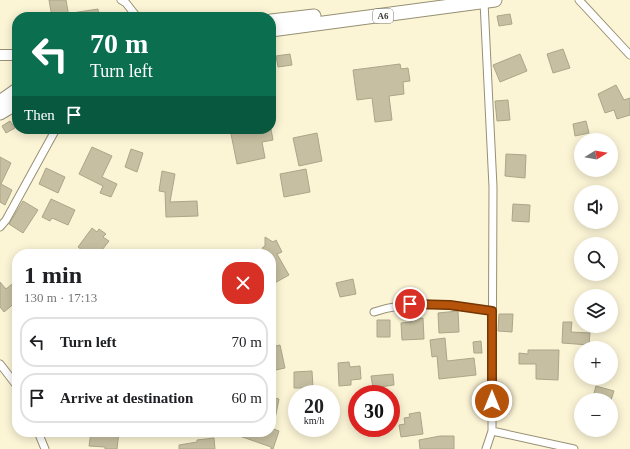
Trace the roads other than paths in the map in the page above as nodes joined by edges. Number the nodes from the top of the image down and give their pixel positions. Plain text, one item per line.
1 (121, 0) edge
2 (431, 0) edge
3 (579, 0) edge
4 (490, 1) edge
5 (133, 12) edge
6 (276, 20) edge
7 (276, 29) edge
8 (0, 55) edge
9 (12, 55) edge
10 (630, 55) edge
11 (12, 94) edge
12 (0, 102) edge
13 (12, 106) edge
14 (0, 113) edge
15 (53, 134) edge
16 (0, 227) edge
17 (492, 311) junction
18 (374, 312) dead end
19 (0, 364) edge
20 (12, 380) edge
21 (492, 431) junction
22 (40, 437) edge
23 (45, 449) edge
24 (486, 449) edge
25 (574, 449) edge

1 - 5 street
2 - 6 highway, A6
3 - 10 street
4 - 7 highway, A6
4 - 17 street
8 - 9 street
11 - 12 highway
13 - 14 highway
15 - 16 street
17 - 18 street
17 - 21 street
19 - 20 street
21 - 24 street
21 - 25 street
22 - 23 street

